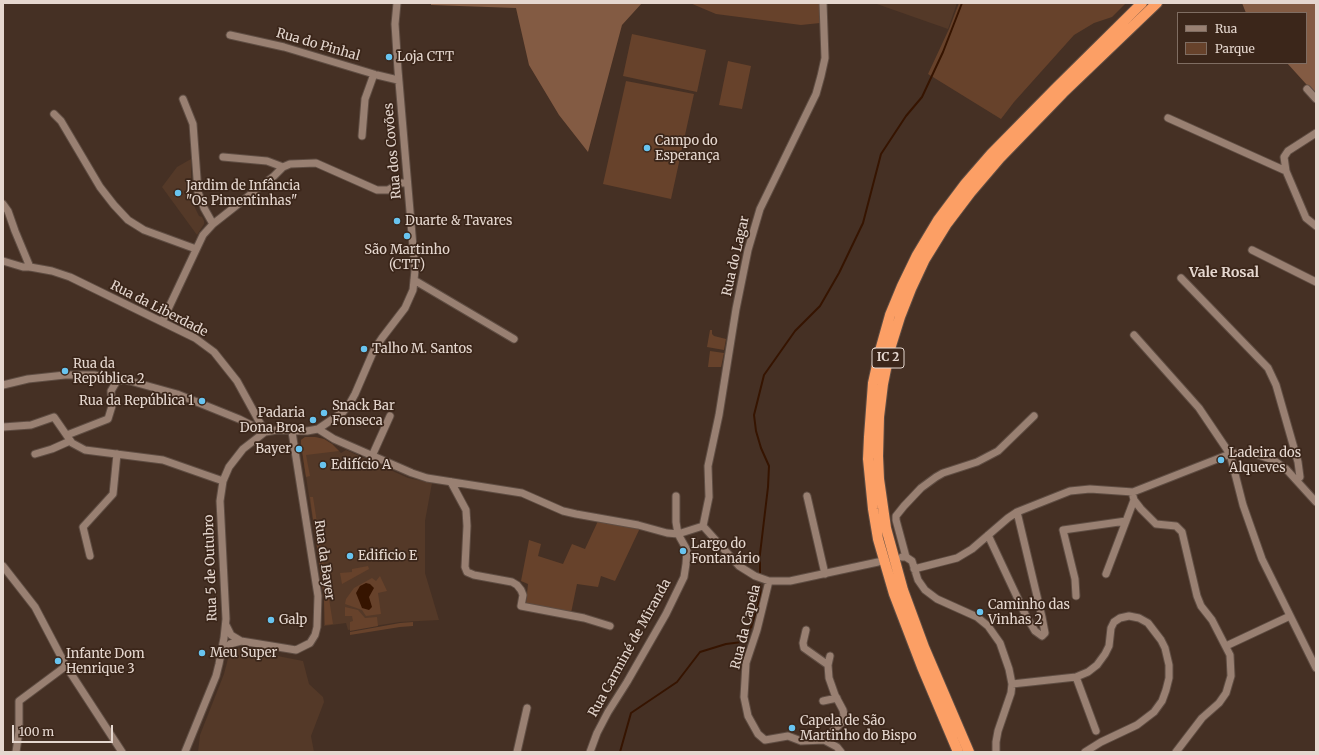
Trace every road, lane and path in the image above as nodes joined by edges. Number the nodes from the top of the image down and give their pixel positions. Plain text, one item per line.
1 (397, 3) edge
2 (823, 3) edge
3 (1142, 3) edge
4 (1157, 3) edge
5 (1123, 30) junction
6 (230, 35) dead end
7 (374, 74) junction
8 (398, 80) junction
9 (1307, 89) dead end
10 (183, 99) dead end
11 (1316, 99) edge
12 (54, 114) dead end
13 (1168, 118) dead end
14 (1316, 133) edge
15 (362, 136) dead end
16 (223, 157) dead end
17 (283, 167) junction
18 (1286, 171) junction
19 (407, 183) junction
20 (3, 204) edge
21 (213, 224) junction
22 (1316, 226) edge
23 (196, 249) junction
24 (1252, 250) dead end
25 (3, 261) edge
26 (30, 267) junction
27 (1181, 278) dead end
28 (414, 280) junction
29 (1316, 282) edge
30 (162, 322) junction
31 (1134, 336) dead end
32 (514, 339) dead end
33 (118, 379) junction
34 (3, 384) edge
35 (390, 416) dead end
36 (1034, 416) dead end
37 (3, 427) edge
38 (318, 429) junction
39 (265, 432) junction
40 (292, 432) junction
41 (69, 438) junction
42 (35, 454) dead end
43 (117, 454) junction
44 (1230, 454) junction
45 (372, 456) junction
46 (1297, 480) junction
47 (223, 481) junction
48 (451, 482) junction
49 (1133, 492) junction
50 (676, 496) dead end
51 (807, 496) dead end
52 (1134, 500) junction
53 (1316, 502) edge
54 (1017, 512) junction
55 (1126, 521) junction
56 (703, 526) junction
57 (678, 534) junction
58 (988, 535) junction
59 (90, 556) dead end
60 (878, 562) dead end
61 (3, 566) edge
62 (914, 569) junction
63 (825, 574) junction
64 (1106, 574) dead end
65 (770, 581) junction
66 (1076, 596) dead end
67 (1290, 616) junction
68 (226, 625) junction
69 (610, 626) dead end
70 (806, 630) dead end
71 (241, 641) junction
72 (1226, 646) junction
73 (222, 653) junction
74 (830, 656) dead end
75 (828, 665) junction
76 (66, 666) junction
77 (1316, 668) edge
78 (1076, 676) junction
79 (1012, 684) junction
80 (837, 698) junction
81 (823, 701) dead end
82 (527, 708) dead end
83 (1096, 731) dead end
84 (830, 733) junction
85 (824, 740) junction
86 (191, 741) junction
87 (839, 750) edge
88 (16, 752) edge
89 (122, 752) edge
90 (186, 752) edge
91 (190, 752) edge
92 (516, 752) edge
93 (590, 752) edge
94 (958, 752) edge
95 (969, 752) edge
96 (996, 752) edge
97 (1084, 752) edge
98 (1176, 752) edge

1 - 8 street, Rua dos Covões
2 - 56 street, Rua do Lagar
3 - 5 highway, IC 2
4 - 5 highway, IC 2
5 - 94 highway, IC 2
5 - 95 highway, IC 2
6 - 7 street, Rua do Pinhal
7 - 8 street, Rua do Pinhal
7 - 15 street
8 - 19 street, Rua dos Covões
9 - 11 street
10 - 21 street
12 - 23 street
13 - 18 street
14 - 18 street
16 - 17 street
17 - 19 street
17 - 21 street
18 - 22 street
19 - 28 street, Rua dos Covões
20 - 26 street
21 - 23 street
23 - 30 street
24 - 29 street
25 - 26 street, Rua da Liberdade
26 - 30 street, Rua da Liberdade
27 - 46 street
28 - 32 street
28 - 38 street, Rua dos Covões
30 - 39 street, Rua da Liberdade
31 - 44 street
33 - 34 street
33 - 39 street
33 - 41 street
35 - 45 street
36 - 62 street
37 - 41 street
38 - 40 street, Rua dos Covões
38 - 45 street
39 - 40 street
39 - 47 street, Rua 5 de Outubro
40 - 71 street, Rua da Bayer
41 - 42 street
41 - 43 street
43 - 47 street
43 - 59 street
44 - 46 street
44 - 49 street
44 - 67 street
45 - 48 street
46 - 53 street
47 - 68 street, Rua 5 de Outubro
48 - 57 street
48 - 69 street
49 - 52 street
49 - 54 street
50 - 57 street
51 - 63 street
52 - 55 street
52 - 72 street
54 - 58 street
54 - 58 street
55 - 64 street
55 - 66 street
56 - 57 street
56 - 65 street
57 - 93 street, Rua Carminé de Miranda
58 - 62 street
60 - 63 street
61 - 76 street
62 - 79 street
63 - 65 street
65 - 85 street, Rua da Capela
67 - 72 street
67 - 77 street
68 - 71 street
68 - 73 street, Rua 5 de Outubro
70 - 75 street
71 - 73 street
72 - 98 street
73 - 86 street, Rua 5 de Outubro
74 - 75 street
75 - 80 street
76 - 88 street
76 - 89 street
78 - 79 street
78 - 83 street
78 - 97 street
79 - 96 street
80 - 81 street
80 - 84 street
82 - 92 street
84 - 85 street
84 - 87 street
85 - 87 street
86 - 90 street, Rua 5 de Outubro
86 - 91 street, Rua 5 de Outubro

